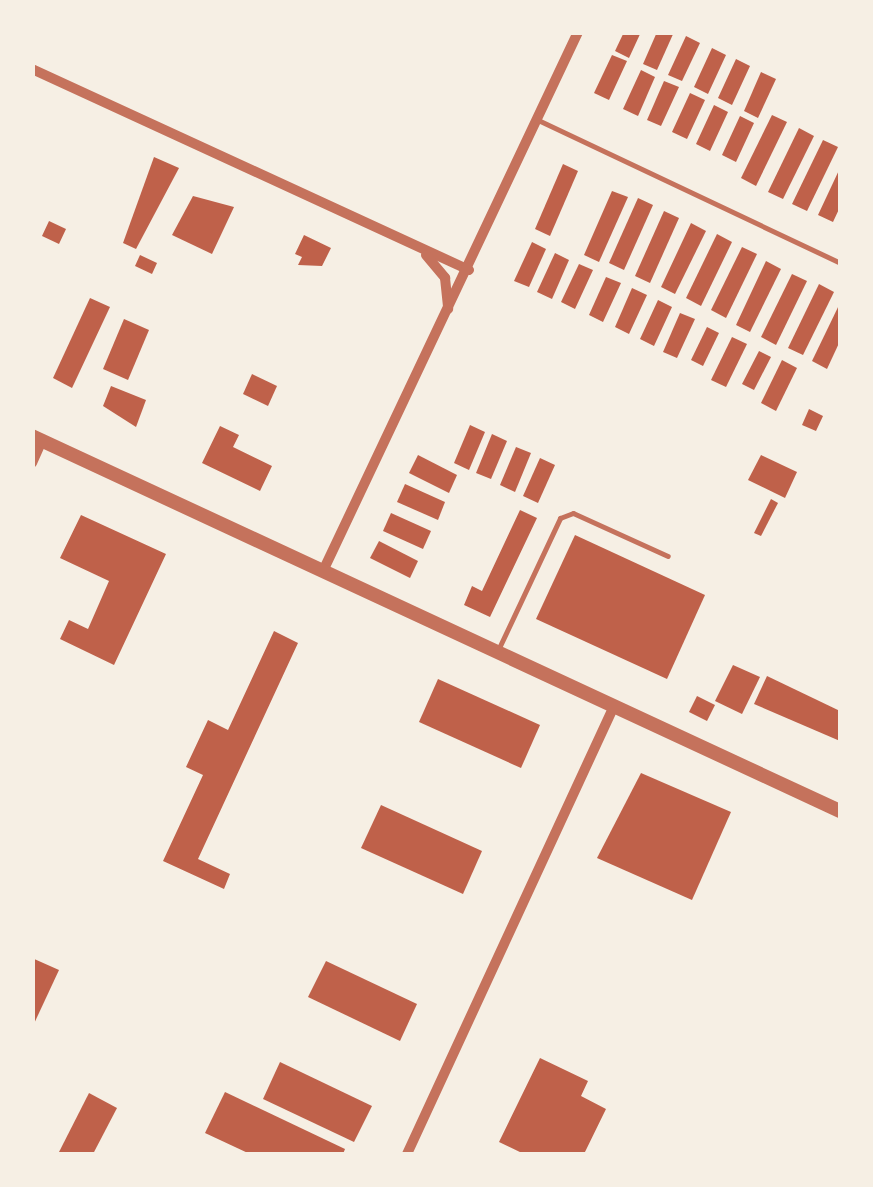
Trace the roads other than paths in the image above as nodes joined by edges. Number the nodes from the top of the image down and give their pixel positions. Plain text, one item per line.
1 (578, 32) edge
2 (32, 69) edge
3 (538, 120) junction
4 (412, 244) junction
5 (840, 263) edge
6 (469, 270) junction
7 (443, 325) junction
8 (37, 439) edge
9 (32, 462) edge
10 (668, 556) dead end
11 (323, 572) junction
12 (497, 652) junction
13 (614, 706) junction
14 (840, 811) edge
15 (407, 1154) edge

1 - 3 street
2 - 4 street
3 - 5 lane
3 - 6 street
4 - 6 street
4 - 7 street
6 - 7 street
7 - 11 street
8 - 9 street
8 - 11 street
10 - 12 lane
11 - 12 street
12 - 13 street
13 - 14 street
13 - 15 street

